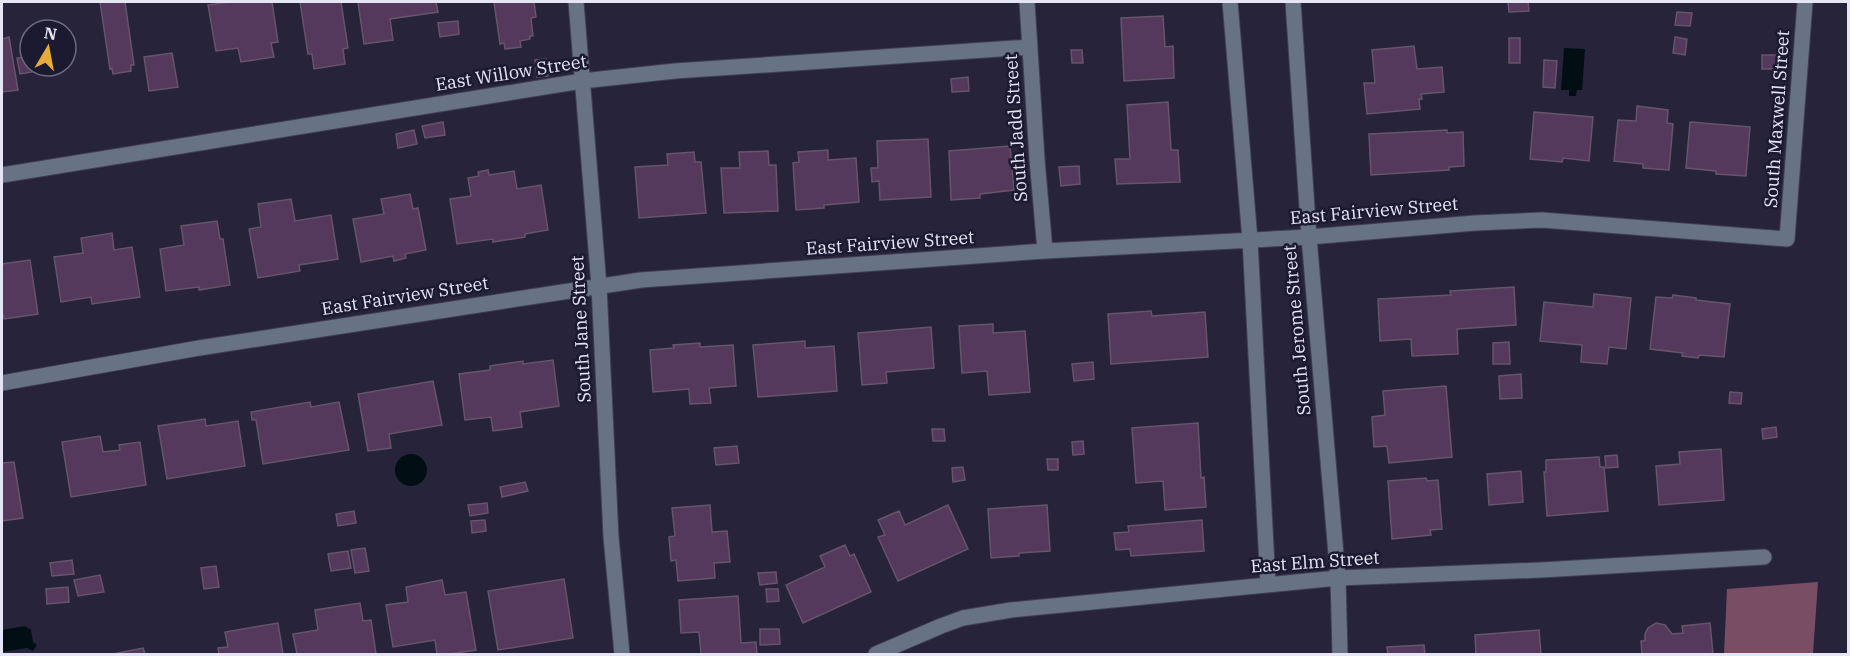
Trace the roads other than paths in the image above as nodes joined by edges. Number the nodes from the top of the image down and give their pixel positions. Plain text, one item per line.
1 (576, 2) edge
2 (1027, 2) edge
3 (1230, 2) edge
4 (1293, 2) edge
5 (1805, 2) edge
6 (1030, 47) junction
7 (582, 81) junction
8 (2, 175) edge
9 (1309, 237) junction
10 (1250, 240) junction
11 (1787, 240) joint
12 (1045, 251) junction
13 (599, 286) junction
14 (2, 383) edge
15 (1764, 557) dead end
16 (1338, 578) junction
17 (1268, 585) junction
18 (622, 654) edge
19 (876, 654) edge
20 (1340, 654) edge

1 - 7 street, South Jane Street
2 - 6 street, South Jadd Street
3 - 10 street
4 - 9 street, South Jerome Street
5 - 11 street, South Maxwell Street
6 - 7 street, East Willow Street
6 - 12 street, South Jadd Street
7 - 8 street, East Willow Street
7 - 13 street, South Jane Street
9 - 10 street, East Fairview Street
9 - 11 street, East Fairview Street
9 - 16 street, South Jerome Street
10 - 12 street, East Fairview Street
10 - 17 street
12 - 13 street, East Fairview Street
13 - 14 street, East Fairview Street
13 - 18 street, South Jane Street
15 - 16 street, East Elm Street
16 - 17 street, East Elm Street
16 - 20 street, South Jerome Street
17 - 19 street, East Elm Street

